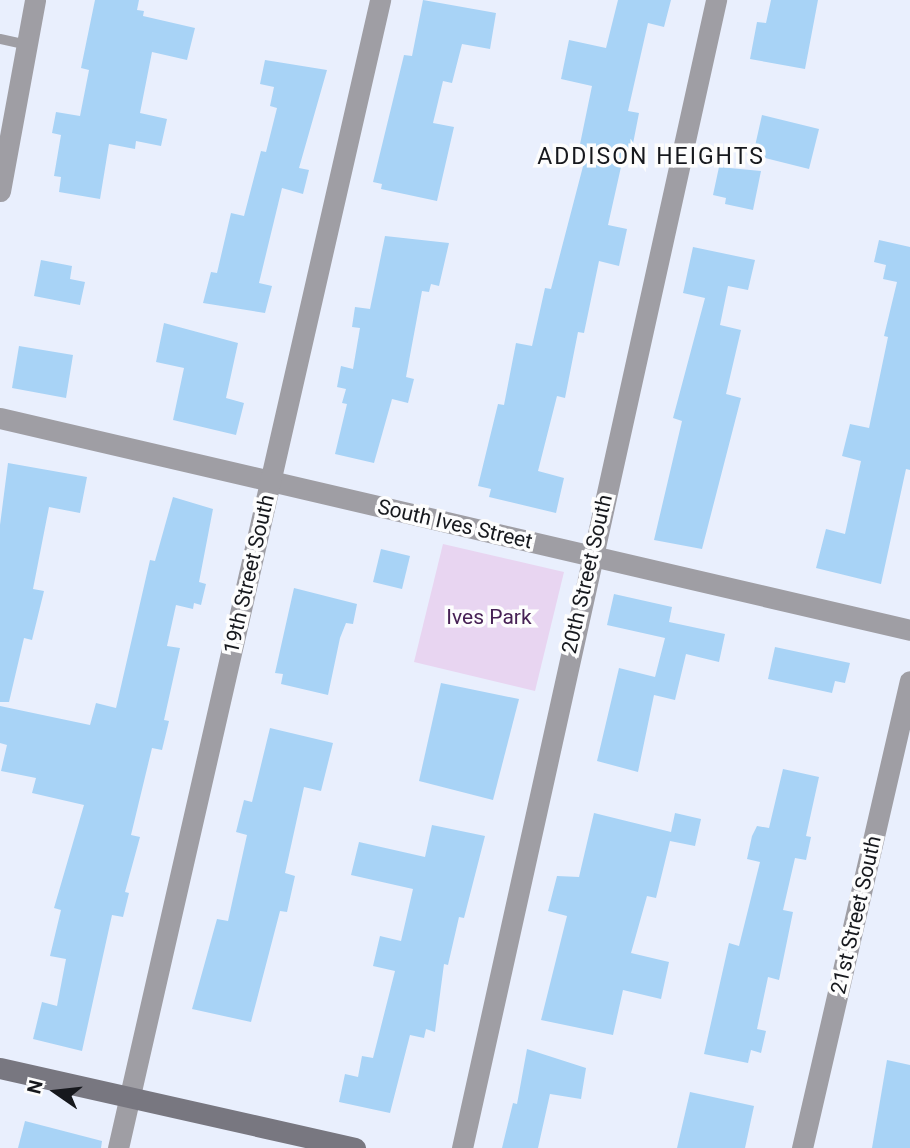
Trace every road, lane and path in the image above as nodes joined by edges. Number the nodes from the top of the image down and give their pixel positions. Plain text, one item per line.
1 (35, 0) edge
2 (380, 0) edge
3 (716, 0) edge
4 (0, 39) edge
5 (28, 45) junction
6 (0, 191) edge
7 (0, 418) edge
8 (271, 481) junction
9 (591, 555) junction
10 (910, 630) edge
11 (910, 681) edge
12 (0, 1068) edge
13 (129, 1098) junction
14 (118, 1148) edge
15 (355, 1148) edge
16 (462, 1148) edge
17 (802, 1148) edge

1 - 5 street
2 - 8 street, 19th Street South
3 - 9 street, 20th Street South
4 - 5 lane
5 - 6 street
7 - 8 street, South Ives Street
8 - 9 street, South Ives Street
8 - 13 street, 19th Street South
9 - 10 street, South Ives Street
9 - 16 street, 20th Street South
11 - 17 street, 21st Street South
12 - 13 street
13 - 14 street, 19th Street South
13 - 15 street

